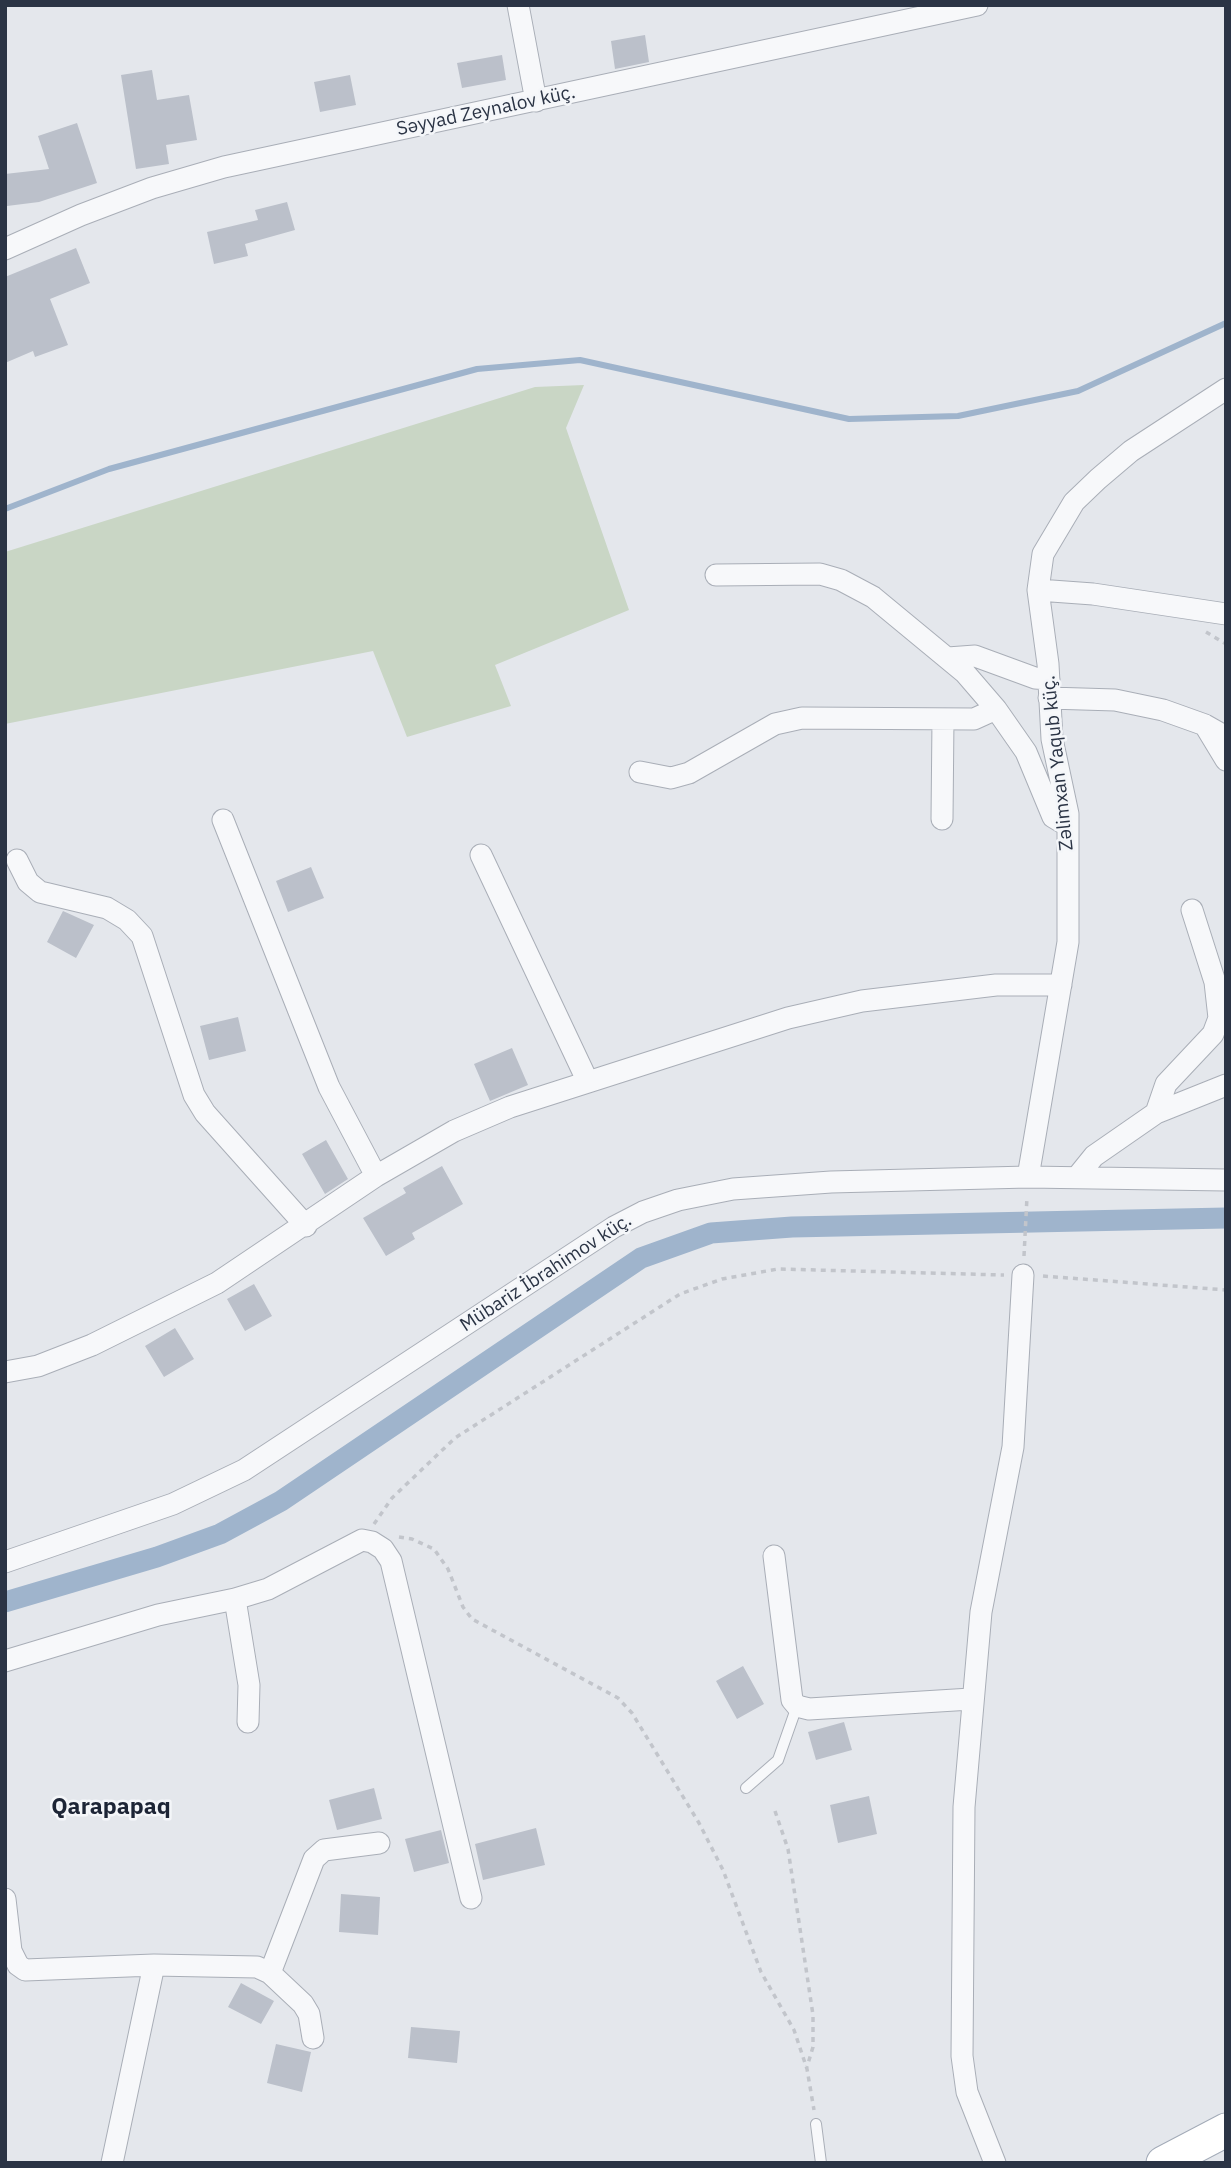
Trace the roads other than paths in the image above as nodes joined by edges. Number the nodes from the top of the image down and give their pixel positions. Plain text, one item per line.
1 (518, 5) edge
2 (977, 5) edge
3 (536, 101) junction
4 (5, 249) edge
5 (1226, 389) edge
6 (716, 575) dead end
7 (1038, 590) junction
8 (1226, 614) edge
9 (948, 658) junction
10 (1049, 689) junction
11 (996, 709) junction
12 (943, 719) junction
13 (1205, 725) junction
14 (1226, 737) edge
15 (1226, 760) edge
16 (640, 772) dead end
17 (942, 819) dead end
18 (223, 820) dead end
19 (1068, 827) junction
20 (481, 855) dead end
21 (17, 860) dead end
22 (1192, 910) dead end
23 (1061, 985) junction
24 (587, 1080) junction
25 (1226, 1085) edge
26 (1156, 1113) junction
27 (376, 1176) junction
28 (1028, 1177) junction
29 (1077, 1177) junction
30 (1226, 1181) edge
31 (306, 1226) junction
32 (1023, 1275) road end
33 (5, 1372) edge
34 (774, 1556) dead end
35 (5, 1562) edge
36 (235, 1599) junction
37 (5, 1661) edge
38 (971, 1699) junction
39 (797, 1706) junction
40 (248, 1722) dead end
41 (746, 1788) dead end
42 (379, 1843) dead end
43 (5, 1899) edge
44 (471, 1899) dead end
45 (154, 1965) junction
46 (270, 1973) junction
47 (313, 2038) dead end
48 (816, 2124) road end
49 (1226, 2130) edge
50 (112, 2163) edge
51 (821, 2163) edge
52 (995, 2163) edge
53 (1163, 2163) edge

1 - 3 street
2 - 3 street, Səyyad Zeynalov küç.
3 - 4 street, Səyyad Zeynalov küç.
5 - 7 street, Zəlimxan Yaqub küç.
6 - 9 street
7 - 8 street
7 - 10 street, Zəlimxan Yaqub küç.
9 - 10 street
9 - 11 street
10 - 13 street
10 - 19 street, Zəlimxan Yaqub küç.
11 - 12 street
11 - 19 street
12 - 16 street
12 - 17 street
13 - 14 street
13 - 15 street
18 - 27 street
19 - 23 street, Zəlimxan Yaqub küç.
20 - 24 street
21 - 31 street
22 - 26 street
23 - 24 street
23 - 28 street, Zəlimxan Yaqub küç.
24 - 27 street
25 - 26 street
26 - 29 street
27 - 31 street
28 - 29 street, Mübariz İbrahimov küç.
28 - 35 street, Mübariz İbrahimov küç.
29 - 30 street, Mübariz İbrahimov küç.
31 - 33 street
32 - 38 street
34 - 39 street
36 - 37 street
36 - 40 street
36 - 44 street
38 - 39 street
38 - 52 street
39 - 41 lane
42 - 46 street
43 - 45 street
45 - 46 street
45 - 50 street
46 - 47 street
48 - 51 lane
49 - 53 main road

